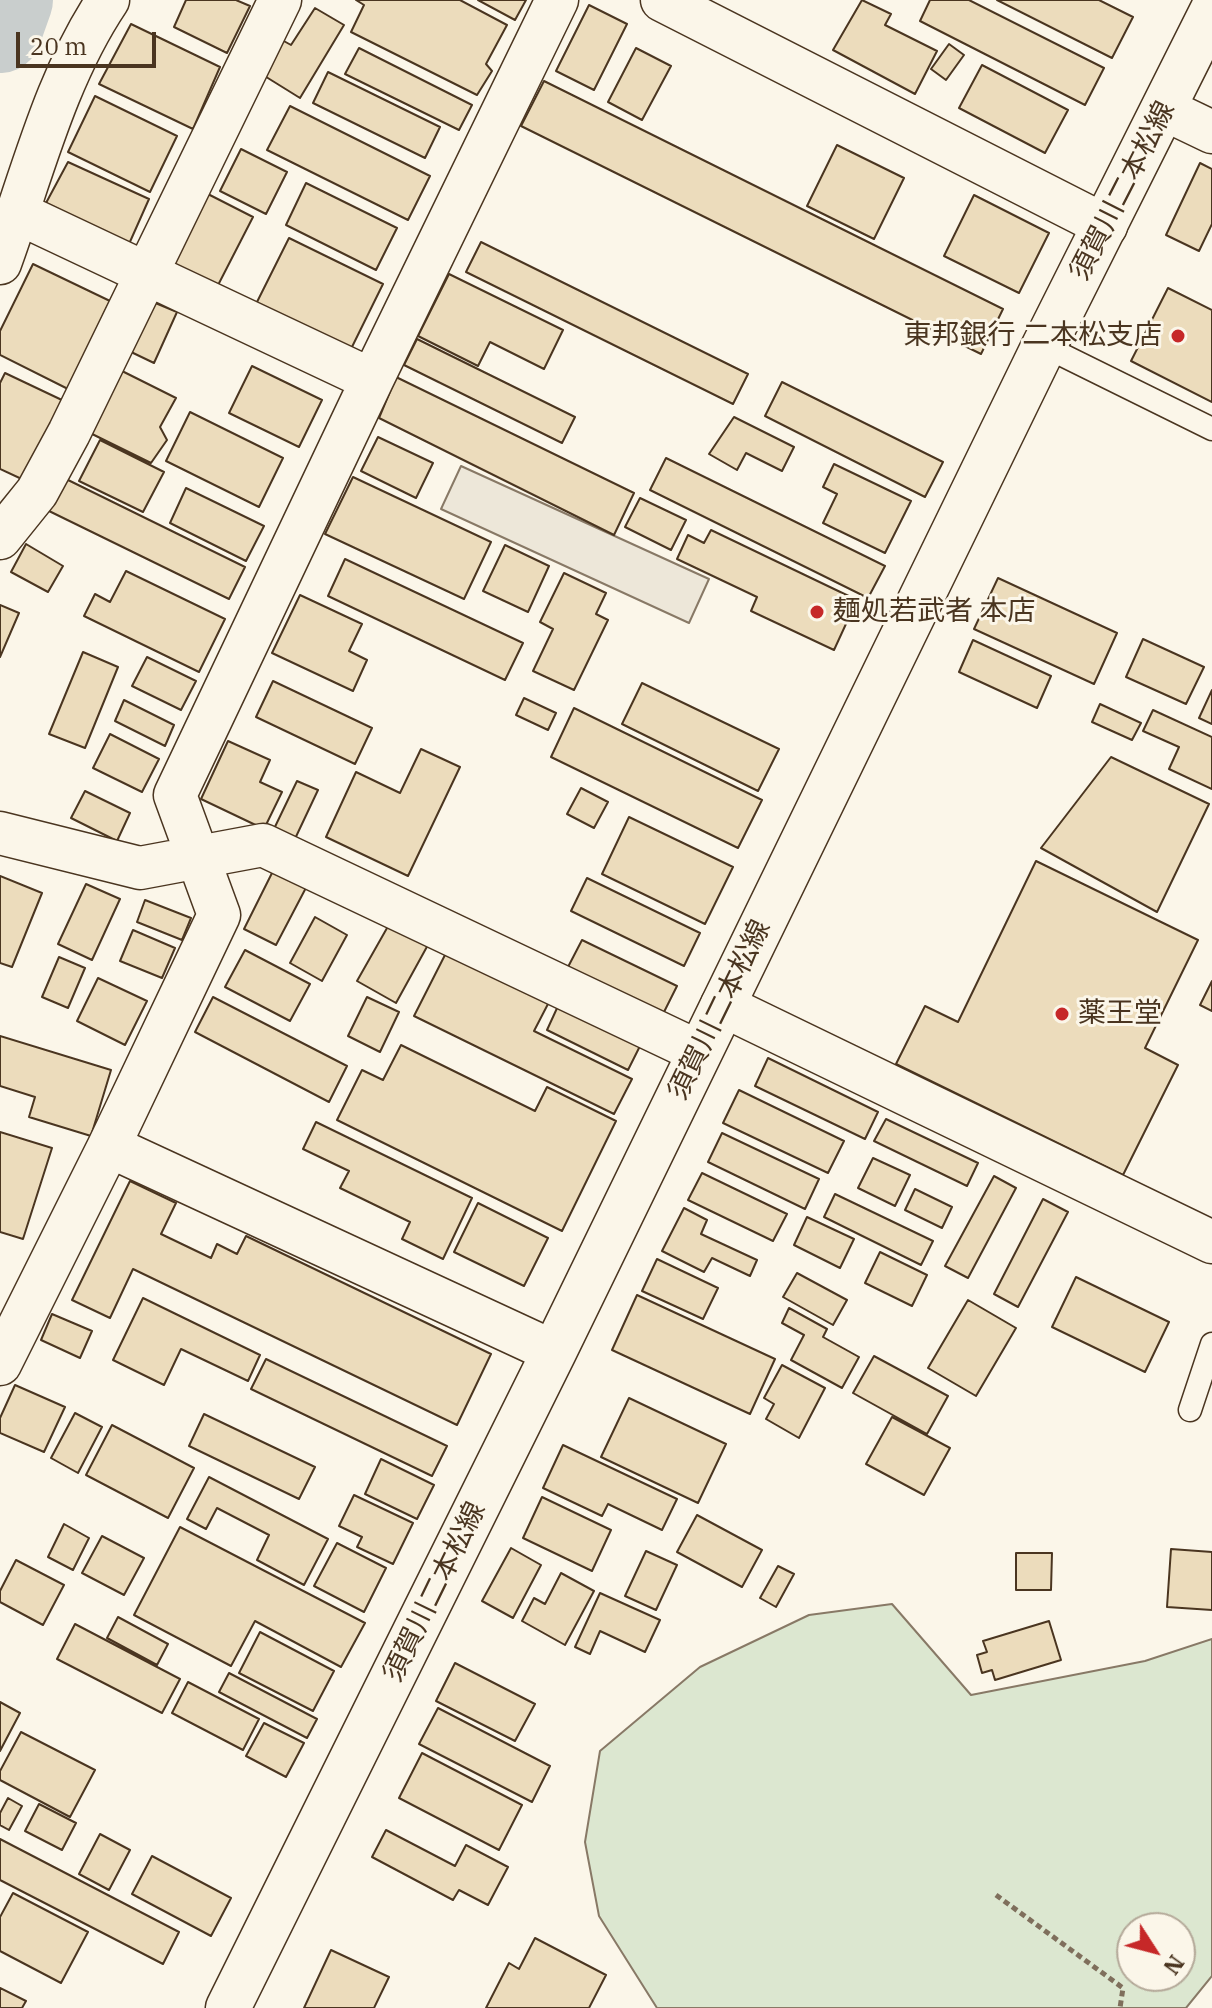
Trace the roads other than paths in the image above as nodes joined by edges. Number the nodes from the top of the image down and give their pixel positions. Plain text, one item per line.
1 (108, 0) edge
2 (280, 0) edge
3 (557, 0) edge
4 (662, 0) edge
5 (1212, 11) edge
6 (1164, 109) junction
7 (1212, 132) edge
8 (18, 213) junction
9 (1106, 226) junction
10 (0, 263) edge
11 (145, 272) junction
12 (1044, 346) junction
13 (372, 380) junction
14 (1212, 429) edge
15 (0, 538) edge
16 (0, 833) edge
17 (198, 855) junction
18 (722, 1005) junction
19 (699, 1052) junction
20 (109, 1146) junction
21 (1212, 1242) edge
22 (1212, 1344) edge
23 (554, 1352) junction
24 (0, 1364) edge
25 (1190, 1410) dead end
26 (228, 2008) edge

1 - 8 street
2 - 11 street
3 - 13 street
4 - 9 street
5 - 6 main road, 須賀川二本松線
6 - 7 street
6 - 9 main road, 須賀川二本松線
8 - 10 street
8 - 11 street
9 - 12 main road, 須賀川二本松線
11 - 13 street
11 - 15 street
12 - 14 lane
12 - 18 main road, 須賀川二本松線
13 - 17 street
16 - 17 street
17 - 19 street
17 - 20 street
18 - 19 main road, 須賀川二本松線
18 - 21 street
19 - 23 main road, 須賀川二本松線
20 - 23 street
20 - 24 street
22 - 25 lane
23 - 26 main road, 須賀川二本松線

